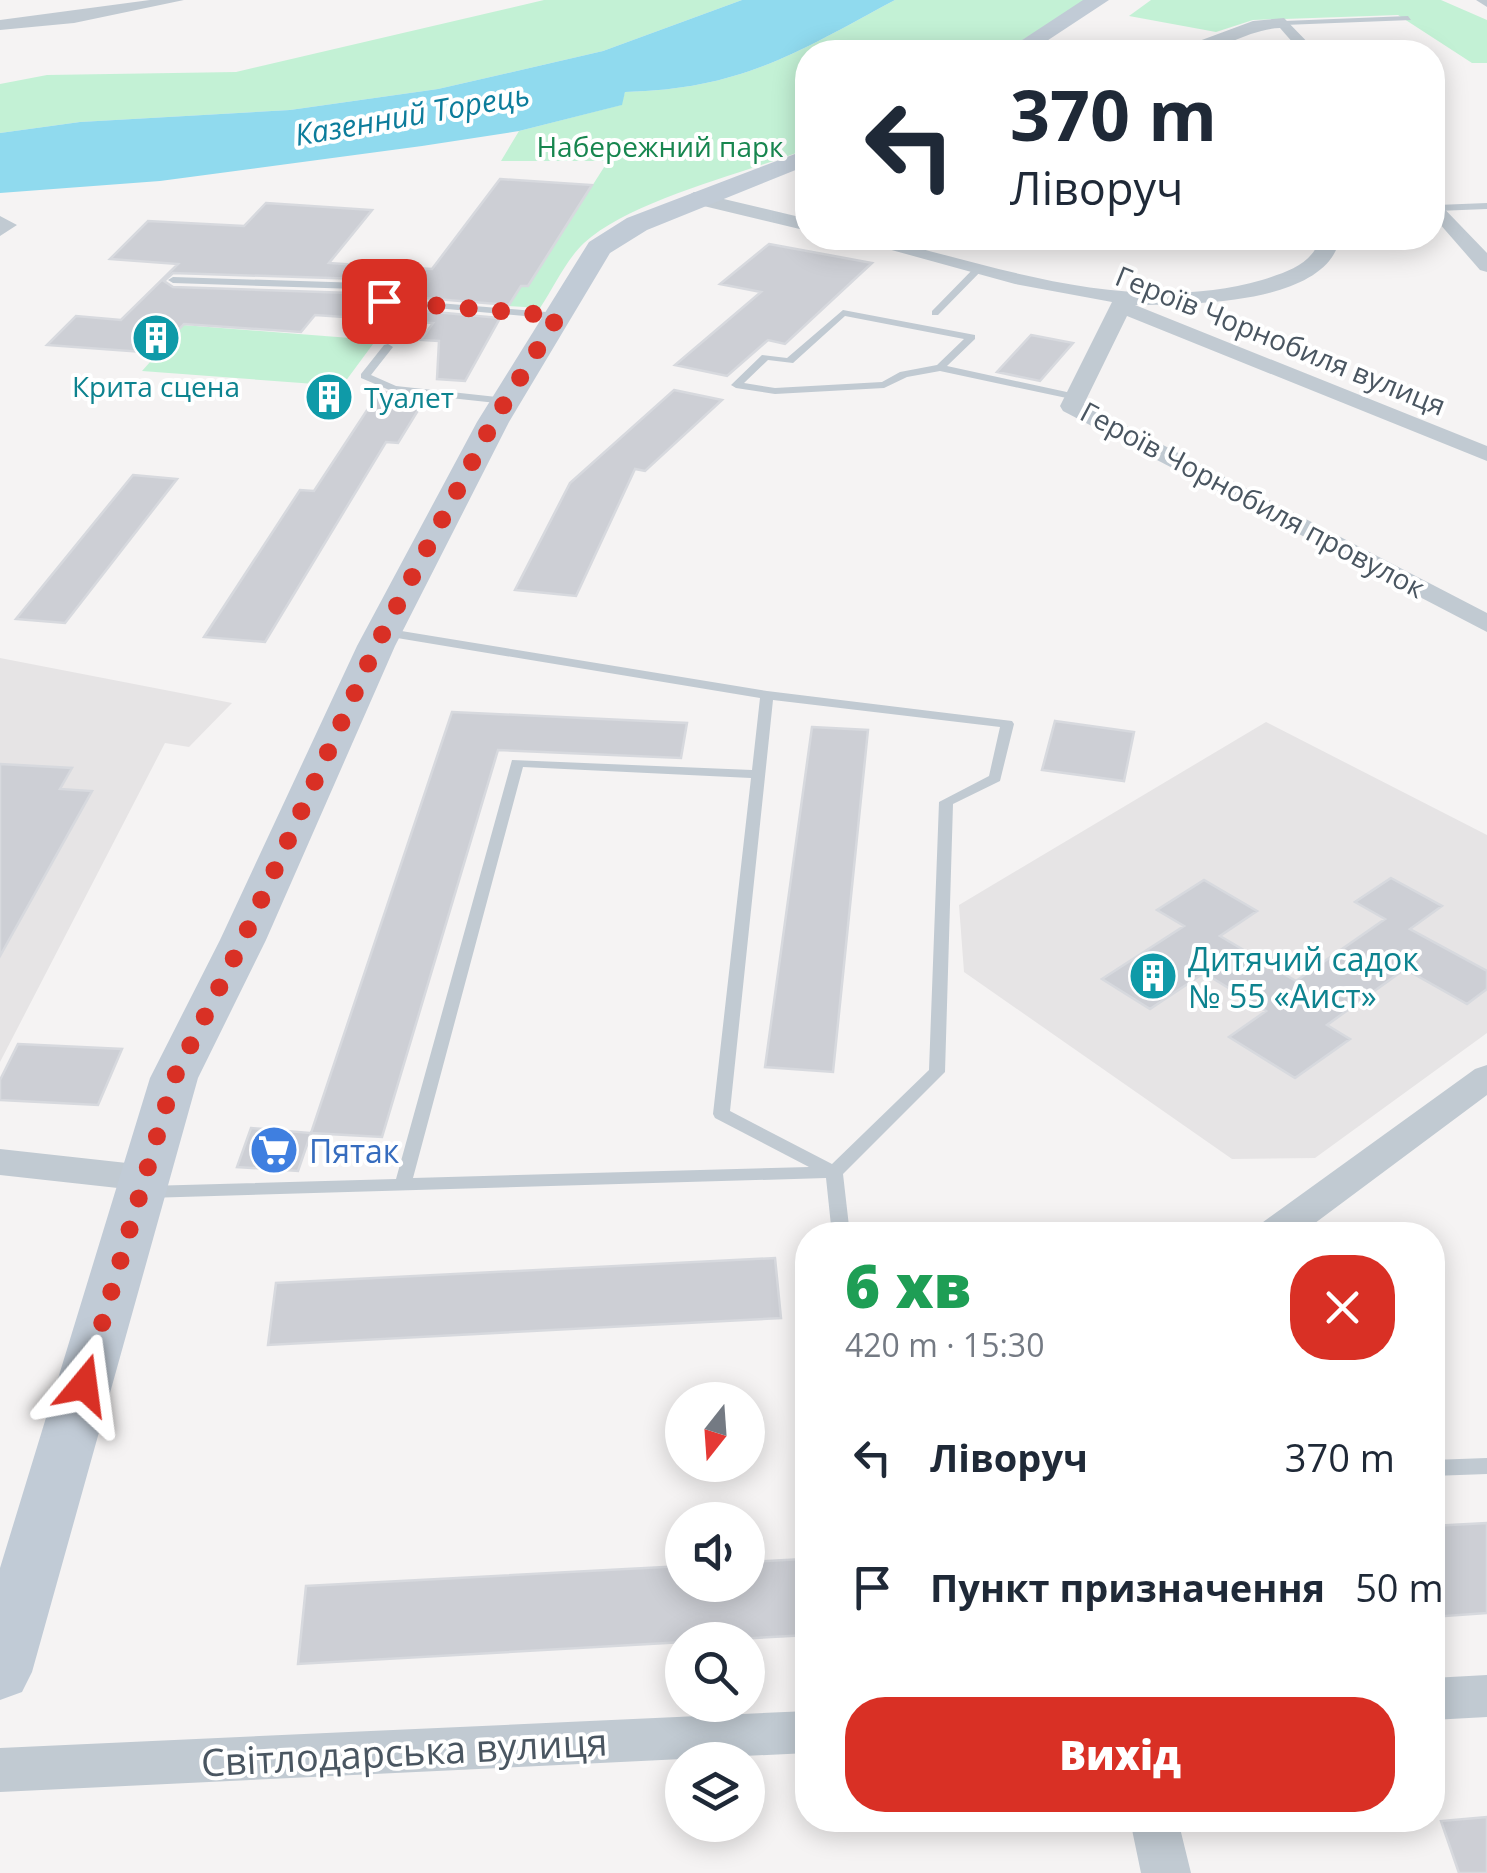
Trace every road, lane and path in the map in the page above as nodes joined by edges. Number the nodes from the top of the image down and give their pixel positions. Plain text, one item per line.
1 (176, 0) edge
2 (1098, 0) edge
3 (1408, 18) dead end
4 (1284, 22) junction
5 (0, 25) edge
6 (1034, 40) edge
7 (1215, 40) edge
8 (1299, 40) edge
9 (795, 161) edge
10 (694, 198) junction
11 (1445, 206) edge
12 (1487, 206) edge
13 (1445, 218) edge
14 (795, 223) edge
15 (908, 250) edge
16 (1328, 250) edge
17 (1487, 266) edge
18 (980, 267) junction
19 (409, 270) dead end
20 (173, 280) dead end
21 (395, 287) junction
22 (1126, 302) junction
23 (558, 316) junction
24 (920, 328) junction
25 (388, 348) dead end
26 (940, 368) junction
27 (1076, 397) junction
28 (506, 401) junction
29 (1487, 454) edge
30 (1487, 624) edge
31 (384, 632) junction
32 (767, 695) junction
33 (758, 774) junction
34 (1481, 1090) edge
35 (0, 1162) edge
36 (834, 1172) junction
37 (403, 1184) junction
38 (143, 1185) junction
39 (840, 1222) edge
40 (1291, 1222) edge
41 (1487, 1466) edge
42 (1445, 1468) edge
43 (0, 1672) edge
44 (1487, 1696) edge
45 (1445, 1698) edge
46 (795, 1733) edge
47 (0, 1770) edge
48 (1157, 1832) edge
49 (1166, 1873) edge

1 - 5 street
2 - 6 main road
3 - 4 lane
4 - 7 street
4 - 8 street
9 - 10 main road
10 - 14 street
10 - 23 main road
11 - 12 lane
13 - 17 street
15 - 18 street, Героїв Чорнобиля вулиця
16 - 22 street
18 - 22 street, Героїв Чорнобиля вулиця
18 - 24 lane
19 - 21 lane
20 - 21 lane
21 - 23 lane
22 - 27 street, Героїв Чорнобиля провулок
22 - 29 street, Героїв Чорнобиля вулиця
23 - 28 main road
24 - 26 lane
24 - 26 lane
25 - 28 lane
26 - 27 lane
27 - 30 street, Героїв Чорнобиля провулок
28 - 31 main road
31 - 32 lane
31 - 38 main road
32 - 33 lane
32 - 36 lane
33 - 36 lane
33 - 37 lane
34 - 40 street
35 - 38 street
36 - 37 lane
36 - 39 lane
37 - 38 lane
38 - 43 main road
41 - 42 lane
44 - 45 street
46 - 47 street, Світлодарська вулиця
48 - 49 street

